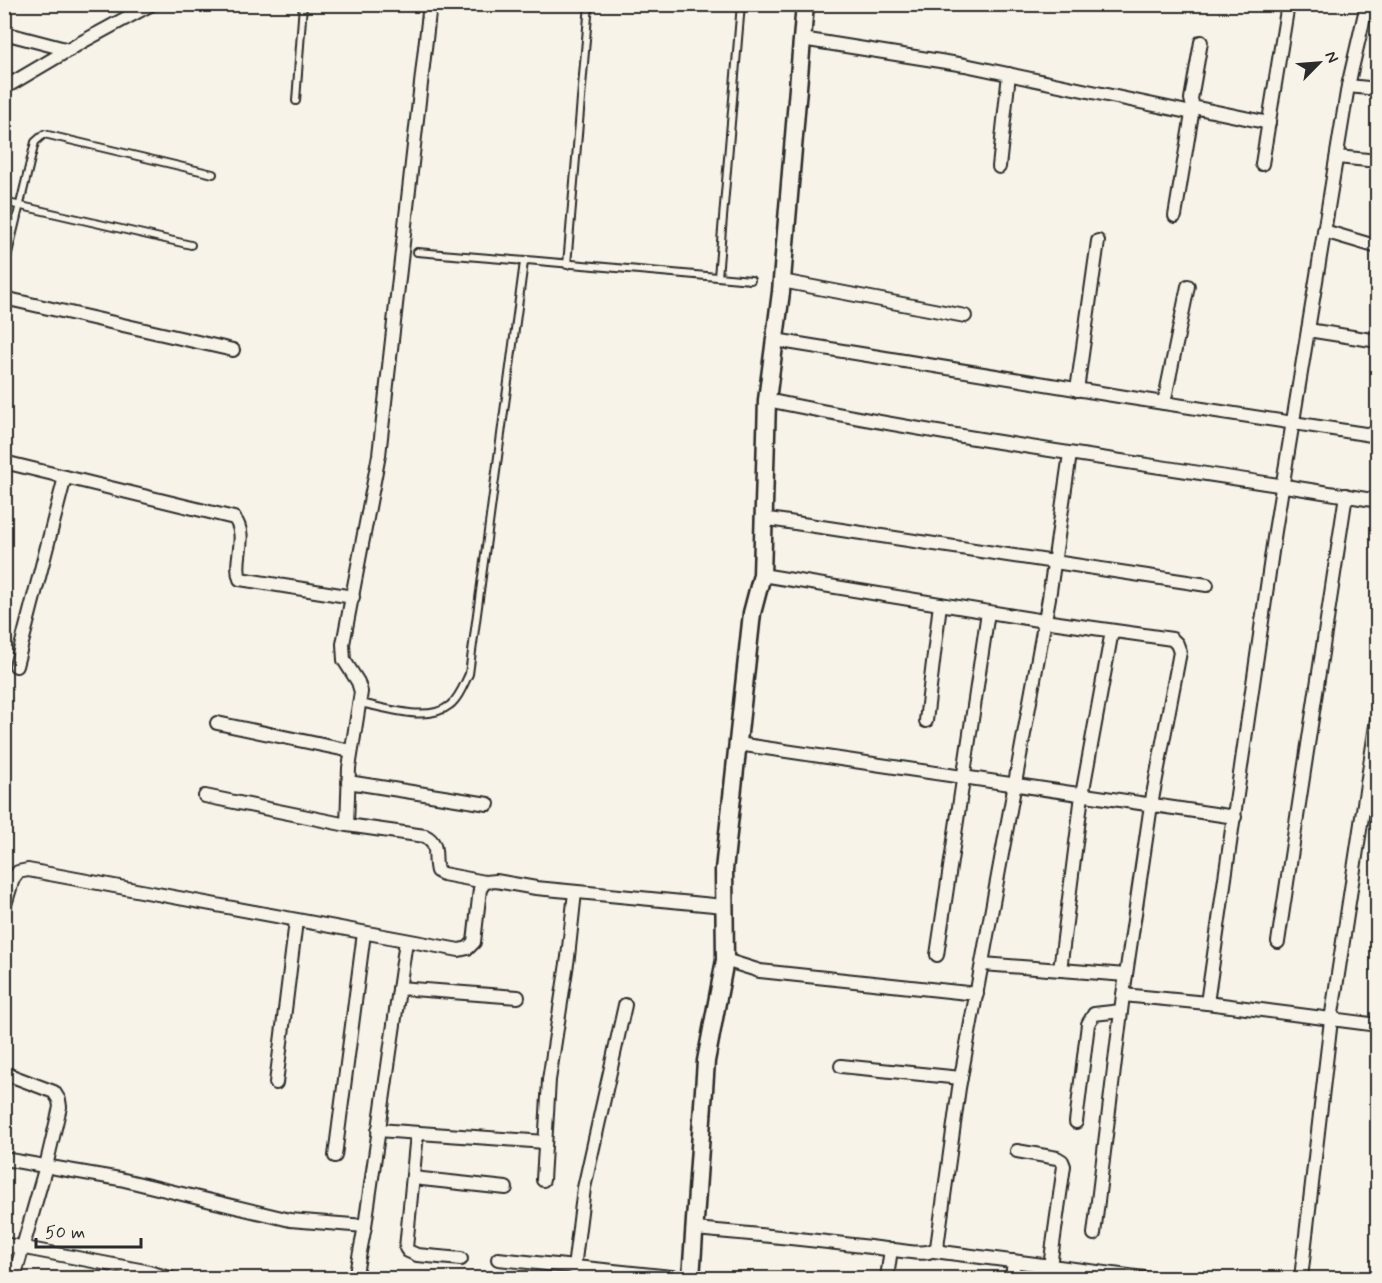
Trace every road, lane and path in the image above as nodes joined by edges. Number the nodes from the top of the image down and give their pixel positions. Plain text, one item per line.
1 (152, 4) edge
2 (303, 4) edge
3 (430, 4) edge
4 (590, 4) edge
5 (741, 4) edge
6 (805, 4) edge
7 (1288, 4) edge
8 (1367, 4) edge
9 (4, 33) edge
10 (802, 39) junction
11 (1201, 42) dead end
12 (69, 50) junction
13 (1009, 74) junction
14 (1348, 86) junction
15 (4, 88) edge
16 (1377, 89) edge
17 (296, 101) dead end
18 (1193, 110) junction
19 (1269, 123) junction
20 (1336, 157) junction
21 (1377, 161) edge
22 (1262, 164) dead end
23 (999, 167) dead end
24 (213, 174) dead end
25 (4, 202) edge
26 (20, 206) junction
27 (1175, 216) dead end
28 (1324, 231) junction
29 (1098, 241) dead end
30 (191, 244) dead end
31 (1377, 248) edge
32 (417, 252) dead end
33 (525, 261) junction
34 (567, 265) junction
35 (4, 270) edge
36 (718, 277) junction
37 (751, 280) dead end
38 (782, 281) junction
39 (1188, 286) dead end
40 (4, 298) edge
41 (965, 316) dead end
42 (1308, 330) junction
43 (775, 340) junction
44 (1377, 341) edge
45 (233, 350) dead end
46 (1077, 390) junction
47 (767, 400) junction
48 (1164, 403) junction
49 (1293, 423) junction
50 (1377, 436) edge
51 (1070, 454) junction
52 (4, 462) edge
53 (64, 477) junction
54 (1282, 485) junction
55 (1346, 495) junction
56 (1377, 501) edge
57 (762, 518) junction
58 (1054, 562) junction
59 (762, 575) junction
60 (1207, 585) dead end
61 (353, 597) junction
62 (940, 604) junction
63 (988, 612) junction
64 (1044, 621) junction
65 (1112, 631) junction
66 (16, 666) dead end
67 (360, 703) junction
68 (1377, 712) edge
69 (926, 721) dead end
70 (217, 723) dead end
71 (738, 744) junction
72 (351, 751) junction
73 (964, 778) junction
74 (348, 782) junction
75 (1015, 786) junction
76 (1082, 795) junction
77 (205, 796) dead end
78 (488, 804) dead end
79 (1151, 805) junction
80 (1235, 817) junction
81 (347, 825) junction
82 (485, 882) junction
83 (575, 892) junction
84 (724, 906) junction
85 (4, 908) edge
86 (296, 921) junction
87 (364, 933) junction
88 (406, 941) junction
89 (1278, 942) dead end
90 (937, 955) dead end
91 (725, 960) junction
92 (982, 964) junction
93 (1060, 970) junction
94 (1126, 975) junction
95 (399, 988) junction
96 (977, 994) junction
97 (1123, 995) junction
98 (518, 997) dead end
99 (1207, 1003) junction
100 (625, 1005) dead end
101 (1121, 1011) junction
102 (1330, 1020) junction
103 (1377, 1025) edge
104 (841, 1065) dead end
105 (4, 1073) edge
106 (961, 1078) junction
107 (276, 1083) dead end
108 (1077, 1122) dead end
109 (378, 1131) junction
110 (417, 1133) junction
111 (545, 1142) junction
112 (1017, 1151) dead end
113 (335, 1156) dead end
114 (4, 1159) edge
115 (46, 1166) junction
116 (413, 1178) junction
117 (543, 1180) dead end
118 (506, 1188) dead end
119 (365, 1226) junction
120 (694, 1229) junction
121 (1094, 1234) dead end
122 (4, 1244) edge
123 (23, 1248) junction
124 (891, 1250) junction
125 (934, 1251) junction
126 (461, 1259) dead end
127 (498, 1259) dead end
128 (1014, 1261) junction
129 (1050, 1266) junction
130 (574, 1268) junction
131 (14, 1278) edge
132 (170, 1278) edge
133 (355, 1278) edge
134 (681, 1278) edge
135 (691, 1278) edge
136 (887, 1278) edge
137 (1012, 1278) edge
138 (1144, 1278) edge
139 (1301, 1278) edge

1 - 12 street
2 - 17 lane
3 - 61 street
4 - 34 lane
5 - 36 lane
6 - 10 street
7 - 19 street
8 - 14 street
9 - 12 street
10 - 13 street
10 - 38 street
11 - 18 street
12 - 15 street
13 - 18 street
13 - 23 street
14 - 16 street
14 - 20 street
18 - 19 street
18 - 27 street
19 - 22 street
20 - 21 street
20 - 28 street
24 - 26 lane
25 - 26 lane
26 - 30 lane
26 - 35 lane
28 - 31 street
28 - 42 street
29 - 46 street
32 - 33 lane
33 - 34 lane
33 - 67 lane
34 - 36 lane
36 - 37 lane
38 - 41 street
38 - 43 street
39 - 48 street
40 - 45 street
42 - 44 street
42 - 49 street
43 - 46 street
43 - 47 street
46 - 48 street
47 - 51 street
47 - 57 street
48 - 49 street
49 - 50 street
49 - 54 street
51 - 54 street
51 - 58 street
52 - 53 street
53 - 61 street
53 - 66 street
54 - 55 street
54 - 80 street
55 - 56 street
55 - 89 street
57 - 58 street
57 - 59 street
58 - 60 street
58 - 64 street
59 - 62 street
59 - 71 street
61 - 67 street
62 - 63 street
62 - 69 street
63 - 64 street
63 - 73 street
64 - 65 street
64 - 75 street
65 - 76 street
65 - 79 street
67 - 72 street
68 - 102 street
70 - 72 street
71 - 73 street
71 - 84 street
72 - 74 street
73 - 75 street
73 - 90 street
74 - 78 street
74 - 81 street
75 - 76 street
75 - 92 street
76 - 79 street
76 - 93 street
77 - 81 street
79 - 80 street
79 - 94 street
80 - 99 street
81 - 82 street
82 - 83 street
82 - 88 street
83 - 84 street
83 - 111 street
84 - 91 street
85 - 86 street
86 - 87 street
86 - 107 street
87 - 88 street
87 - 113 street
88 - 95 street
91 - 96 street
91 - 120 street
92 - 93 street
92 - 96 street
93 - 94 street
94 - 97 street
95 - 98 street
95 - 109 street
96 - 106 street
97 - 99 street
97 - 101 street
99 - 102 street
100 - 130 street
101 - 108 street
101 - 121 street
102 - 103 street
102 - 139 street
104 - 106 street
105 - 115 street
106 - 125 street
109 - 110 street
109 - 119 street
110 - 111 street
110 - 116 street
111 - 117 street
112 - 129 street
114 - 115 street
115 - 119 street
115 - 123 street
116 - 118 street
116 - 126 street
119 - 133 street
120 - 124 street
120 - 135 street
122 - 123 street
123 - 131 street
123 - 132 street
124 - 125 street
124 - 136 street
125 - 128 street
127 - 130 street
128 - 129 street
128 - 137 street
129 - 138 street
130 - 134 street

